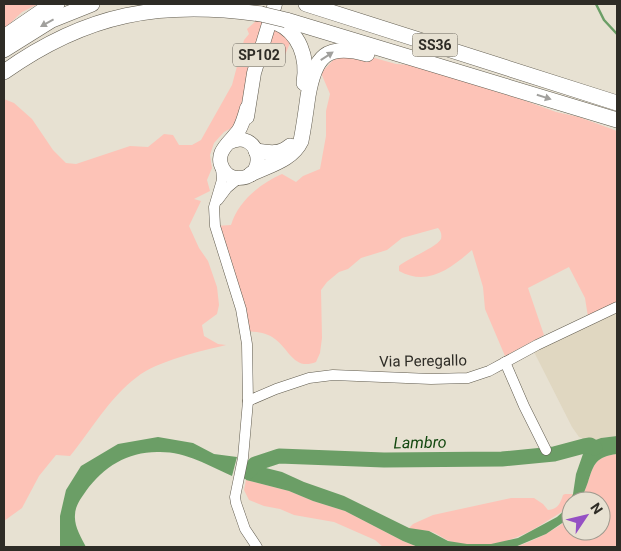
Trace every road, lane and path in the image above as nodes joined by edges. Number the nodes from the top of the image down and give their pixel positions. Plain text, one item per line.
1 (57, 4) edge
2 (92, 4) edge
3 (275, 4) edge
4 (306, 4) edge
5 (335, 4) edge
6 (280, 21) junction
7 (4, 37) edge
8 (4, 50) edge
9 (4, 72) edge
10 (498, 83) junction
11 (564, 86) junction
12 (617, 103) edge
13 (247, 108) junction
14 (617, 120) edge
15 (228, 144) junction
16 (254, 148) junction
17 (222, 167) junction
18 (245, 176) junction
19 (214, 207) junction
20 (617, 307) edge
21 (506, 362) junction
22 (248, 401) junction
23 (546, 450) dead end
24 (257, 547) edge

1 - 7 highway
2 -> 8 highway
3 - 13 main road, SP102
4 - 11 highway, SS36
5 - 11 highway
6 - 9 highway, SS36, bridge
6 - 10 highway, SS36
6 - 16 highway
10 -> 14 highway, SS36
18 -> 10 highway
11 - 12 highway, SS36
13 - 15 main road, SP102
13 - 16 main road, SP102
15 - 16 main road
15 - 17 main road
16 - 18 main road
17 - 18 main road
17 - 19 street
18 - 19 street
19 - 22 street
20 - 21 street, Via Peregallo
21 - 22 street, Via Peregallo
21 - 23 street
22 - 24 street

